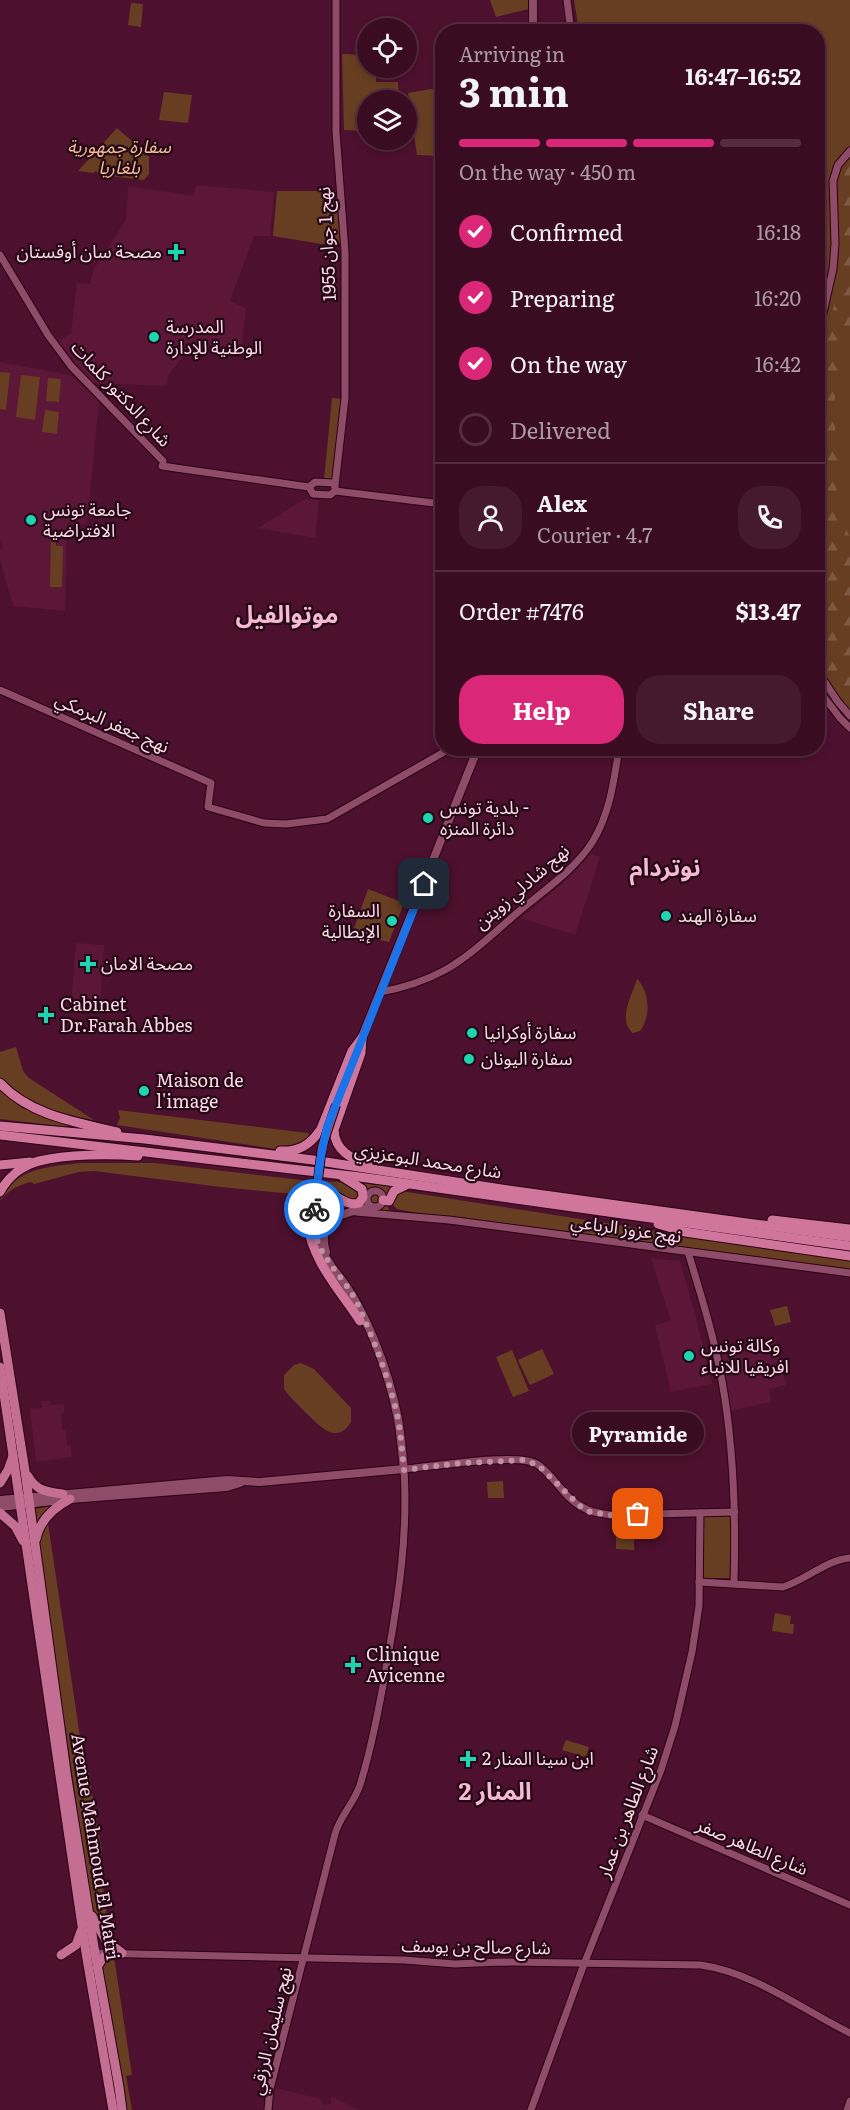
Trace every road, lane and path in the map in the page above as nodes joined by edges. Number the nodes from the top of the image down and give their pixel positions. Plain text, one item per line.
1 (336, 0) edge
2 (533, 0) edge
3 (567, 0) edge
4 (533, 24) edge
5 (570, 24) edge
6 (850, 152) edge
7 (0, 255) edge
8 (825, 304) edge
9 (309, 487) junction
10 (335, 488) junction
11 (435, 503) edge
12 (825, 682) edge
13 (0, 690) edge
14 (825, 698) edge
15 (850, 716) edge
16 (850, 728) edge
17 (437, 756) edge
18 (475, 756) edge
19 (618, 756) edge
20 (380, 992) junction
21 (362, 1038) junction
22 (0, 1083) edge
23 (0, 1126) edge
24 (0, 1135) edge
25 (145, 1139) junction
26 (234, 1150) junction
27 (201, 1158) junction
28 (39, 1161) junction
29 (0, 1165) edge
30 (383, 1172) junction
31 (338, 1174) junction
32 (407, 1184) junction
33 (0, 1192) edge
34 (365, 1197) junction
35 (380, 1204) junction
36 (348, 1211) junction
37 (397, 1214) junction
38 (648, 1218) junction
39 (748, 1222) junction
40 (850, 1229) edge
41 (850, 1237) edge
42 (850, 1246) edge
43 (688, 1252) junction
44 (850, 1256) edge
45 (333, 1269) junction
46 (850, 1273) edge
47 (347, 1286) junction
48 (0, 1313) edge
49 (360, 1321) junction
50 (0, 1367) edge
51 (401, 1446) junction
52 (13, 1454) junction
53 (404, 1470) junction
54 (25, 1471) junction
55 (244, 1482) junction
56 (0, 1483) edge
57 (67, 1497) junction
58 (0, 1500) edge
59 (24, 1502) junction
60 (0, 1507) edge
61 (735, 1512) junction
62 (0, 1513) edge
63 (700, 1513) junction
64 (31, 1547) junction
65 (850, 1558) edge
66 (699, 1582) junction
67 (734, 1583) junction
68 (642, 1815) junction
69 (850, 1905) edge
70 (87, 1906) junction
71 (82, 1926) junction
72 (90, 1953) junction
73 (108, 1953) junction
74 (122, 1953) junction
75 (61, 1955) dead end
76 (303, 1958) junction
77 (584, 1964) junction
78 (97, 1967) junction
79 (850, 2033) edge
80 (850, 2101) edge
81 (113, 2110) edge
82 (122, 2110) edge
83 (268, 2110) edge
84 (531, 2110) edge
85 (847, 2110) edge

1 - 10 street, نهج 1 جوان 1955
2 - 4 main road
3 - 5 street
6 - 8 street
7 - 9 street, شارع الدكتور كلمات
9 - 10 street
9 - 10 street
10 - 11 street
12 - 15 street
13 - 17 street, نهج جعفر البرمكي
14 - 16 street
18 - 20 main road
19 - 20 street, نهج شادلي زويتن
20 - 21 main road
21 - 26 highway
21 - 30 highway
21 - 45 main road, bridge
22 - 25 highway
23 - 25 highway, شارع محمد البوعزيزي
24 - 27 highway, شارع محمد البوعزيزي
25 - 26 highway, شارع محمد البوعزيزي
26 - 30 highway, شارع محمد البوعزيزي
27 - 28 highway
27 - 31 highway, شارع محمد البوعزيزي
28 - 29 highway
28 - 33 highway
30 - 39 highway, شارع محمد البوعزيزي
31 - 32 highway, شارع محمد البوعزيزي
31 - 34 highway
32 - 35 highway
32 - 38 highway, شارع محمد البوعزيزي
34 - 35 street
34 - 35 street, نهج عزوز الرباعي
34 - 49 highway
35 - 36 main road
35 - 37 street, نهج عزوز الرباعي
35 - 37 street
36 - 37 street, نهج عزوز الرباعي
36 - 47 main road
37 - 43 street, نهج عزوز الرباعي
38 - 42 highway, شارع محمد البوعزيزي
38 - 44 highway
39 - 40 highway
39 - 41 highway, شارع محمد البوعزيزي
43 - 46 street, نهج عزوز الرباعي
43 - 61 street
45 - 47 main road
45 - 49 main road
47 - 51 main road
48 - 54 highway
49 - 51 main road
50 - 52 highway
51 - 53 main road
52 - 56 highway
52 - 59 highway
53 - 55 main road
53 - 63 street
53 - 76 street, نهج سليمان الرزقي
54 - 57 highway
54 - 59 highway
55 - 57 main road
55 - 57 main road
57 - 59 main road
57 - 64 highway
58 - 59 main road
59 - 60 main road
59 - 64 highway
61 - 63 street
61 - 67 street
62 - 64 highway
63 - 66 street, شارع الطاهر بن عمار
64 - 70 highway, Avenue Mahmoud El Matri
64 - 71 highway, Avenue Mahmoud El Matri
65 - 67 street
66 - 67 street
66 - 68 street, شارع الطاهر بن عمار
68 - 69 street, شارع الطاهر صفر
68 - 77 street, شارع الطاهر بن عمار
70 - 72 highway, Avenue Mahmoud El Matri
70 - 74 highway
71 - 72 highway, Avenue Mahmoud El Matri
71 - 75 highway
72 - 73 street, شارع صالح بن يوسف
72 - 78 highway, Avenue Mahmoud El Matri
72 - 81 highway, Avenue Mahmoud El Matri
73 - 74 street, شارع صالح بن يوسف
73 - 78 highway
74 - 76 street, شارع صالح بن يوسف
76 - 77 street, شارع صالح بن يوسف
76 - 83 street, نهج سليمان الرزقي
77 - 79 street, شارع صالح بن يوسف
77 - 84 street, شارع الطاهر بن عمار
78 - 82 highway, Avenue Mahmoud El Matri
80 - 85 street

